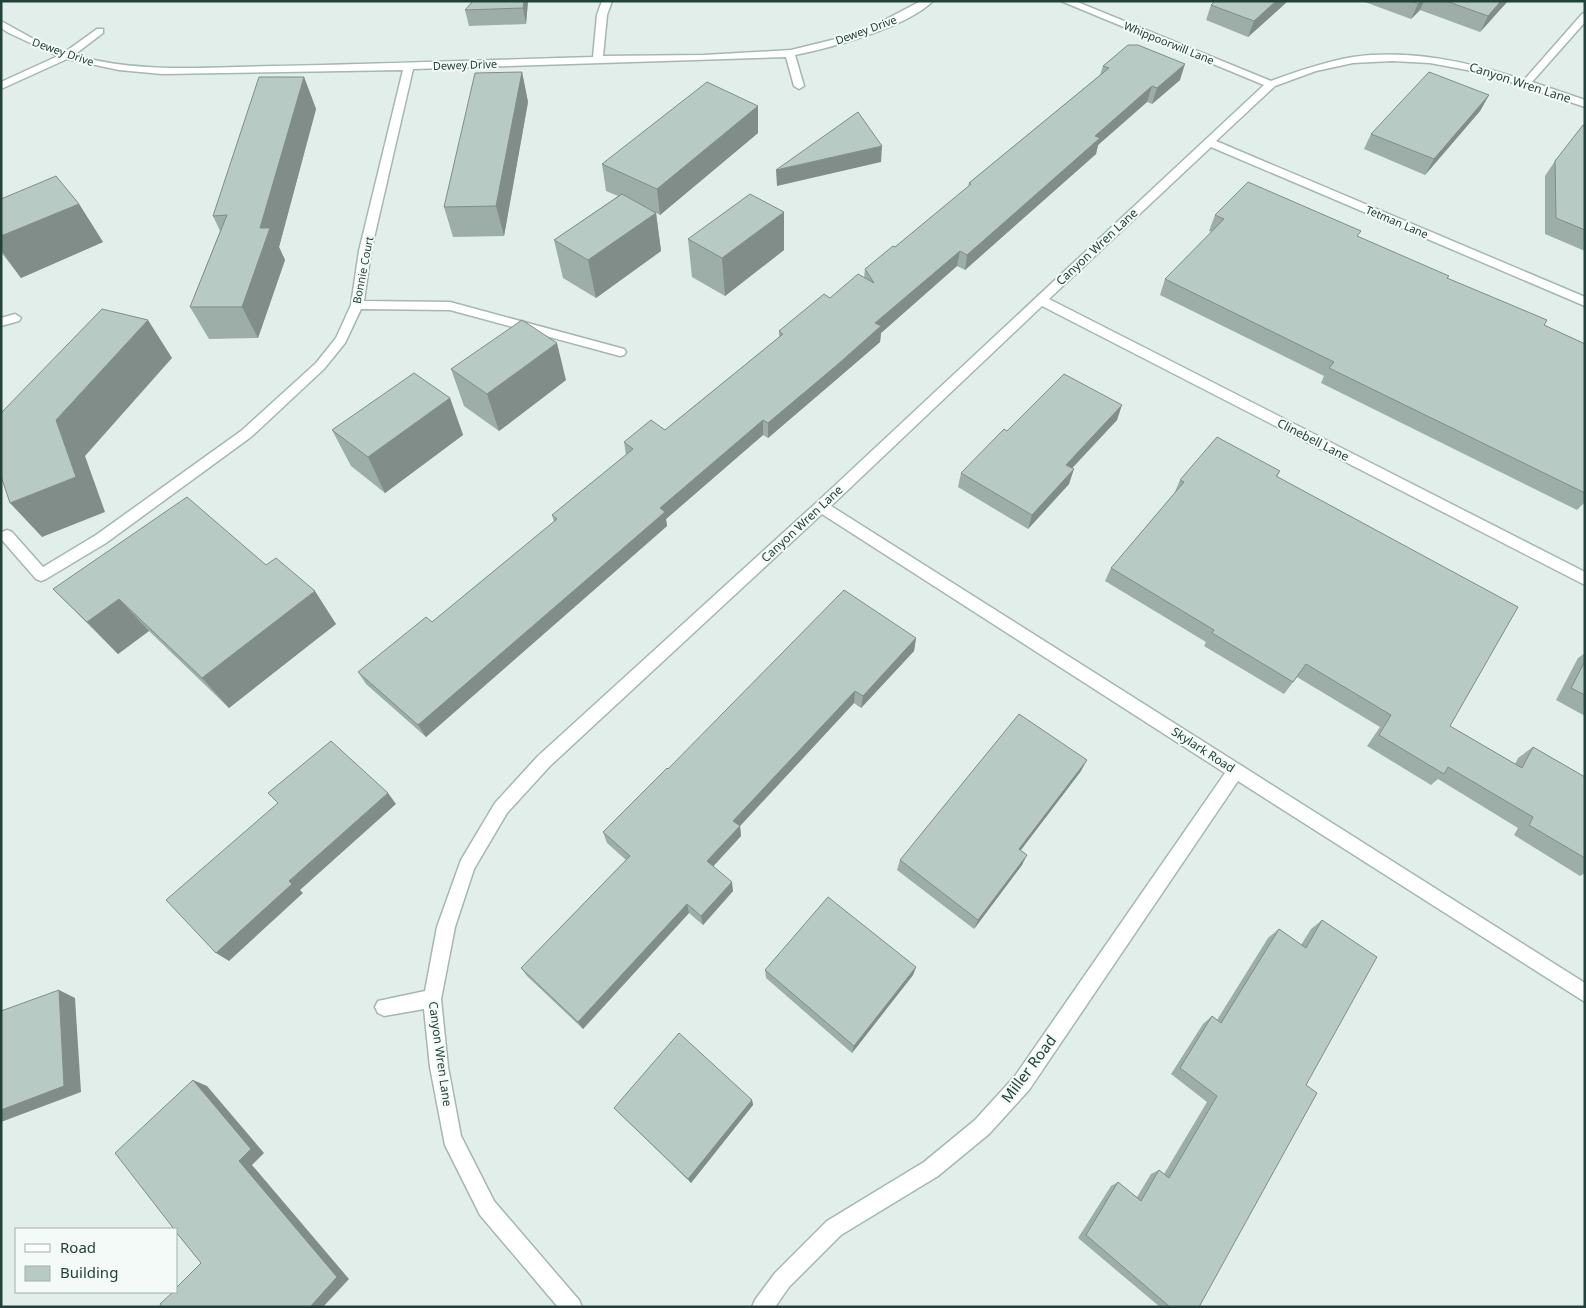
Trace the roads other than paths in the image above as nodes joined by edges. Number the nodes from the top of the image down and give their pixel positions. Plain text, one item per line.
1 (607, 1) edge
2 (928, 1) edge
3 (1066, 1) edge
4 (1585, 16) edge
5 (1, 24) edge
6 (100, 31) dead end
7 (790, 53) junction
8 (66, 56) junction
9 (598, 60) junction
10 (409, 67) junction
11 (1526, 83) junction
12 (1271, 84) junction
13 (1, 86) edge
14 (800, 86) dead end
15 (1585, 104) edge
16 (1208, 142) junction
17 (1041, 300) junction
18 (1585, 302) edge
19 (357, 305) junction
20 (14, 318) dead end
21 (1, 322) edge
22 (620, 352) dead end
23 (821, 507) junction
24 (7, 536) edge
25 (1585, 579) edge
26 (1235, 771) junction
27 (1585, 993) edge
28 (432, 999) junction
29 (384, 1007) dead end
30 (572, 1307) edge
31 (762, 1307) edge

1 - 9 street
2 - 7 street, Dewey Drive
3 - 12 street, Whippoorwill Lane
4 - 11 street
5 - 8 street, Dewey Drive
6 - 8 street
7 - 9 street, Dewey Drive
7 - 14 street
8 - 10 street, Dewey Drive
8 - 13 street
9 - 10 street, Dewey Drive
10 - 19 street, Bonnie Court
11 - 12 street, Canyon Wren Lane
11 - 15 street, Canyon Wren Lane
12 - 16 street, Canyon Wren Lane
16 - 17 street, Canyon Wren Lane
16 - 18 street, Tetman Lane
17 - 23 street, Canyon Wren Lane
17 - 25 street, Clinebell Lane
19 - 22 street
19 - 24 street, Bonnie Court
20 - 21 street
23 - 26 street, Skylark Road
23 - 28 street, Canyon Wren Lane
26 - 27 street, Skylark Road
26 - 31 street, Miller Road
28 - 29 street
28 - 30 street, Canyon Wren Lane

